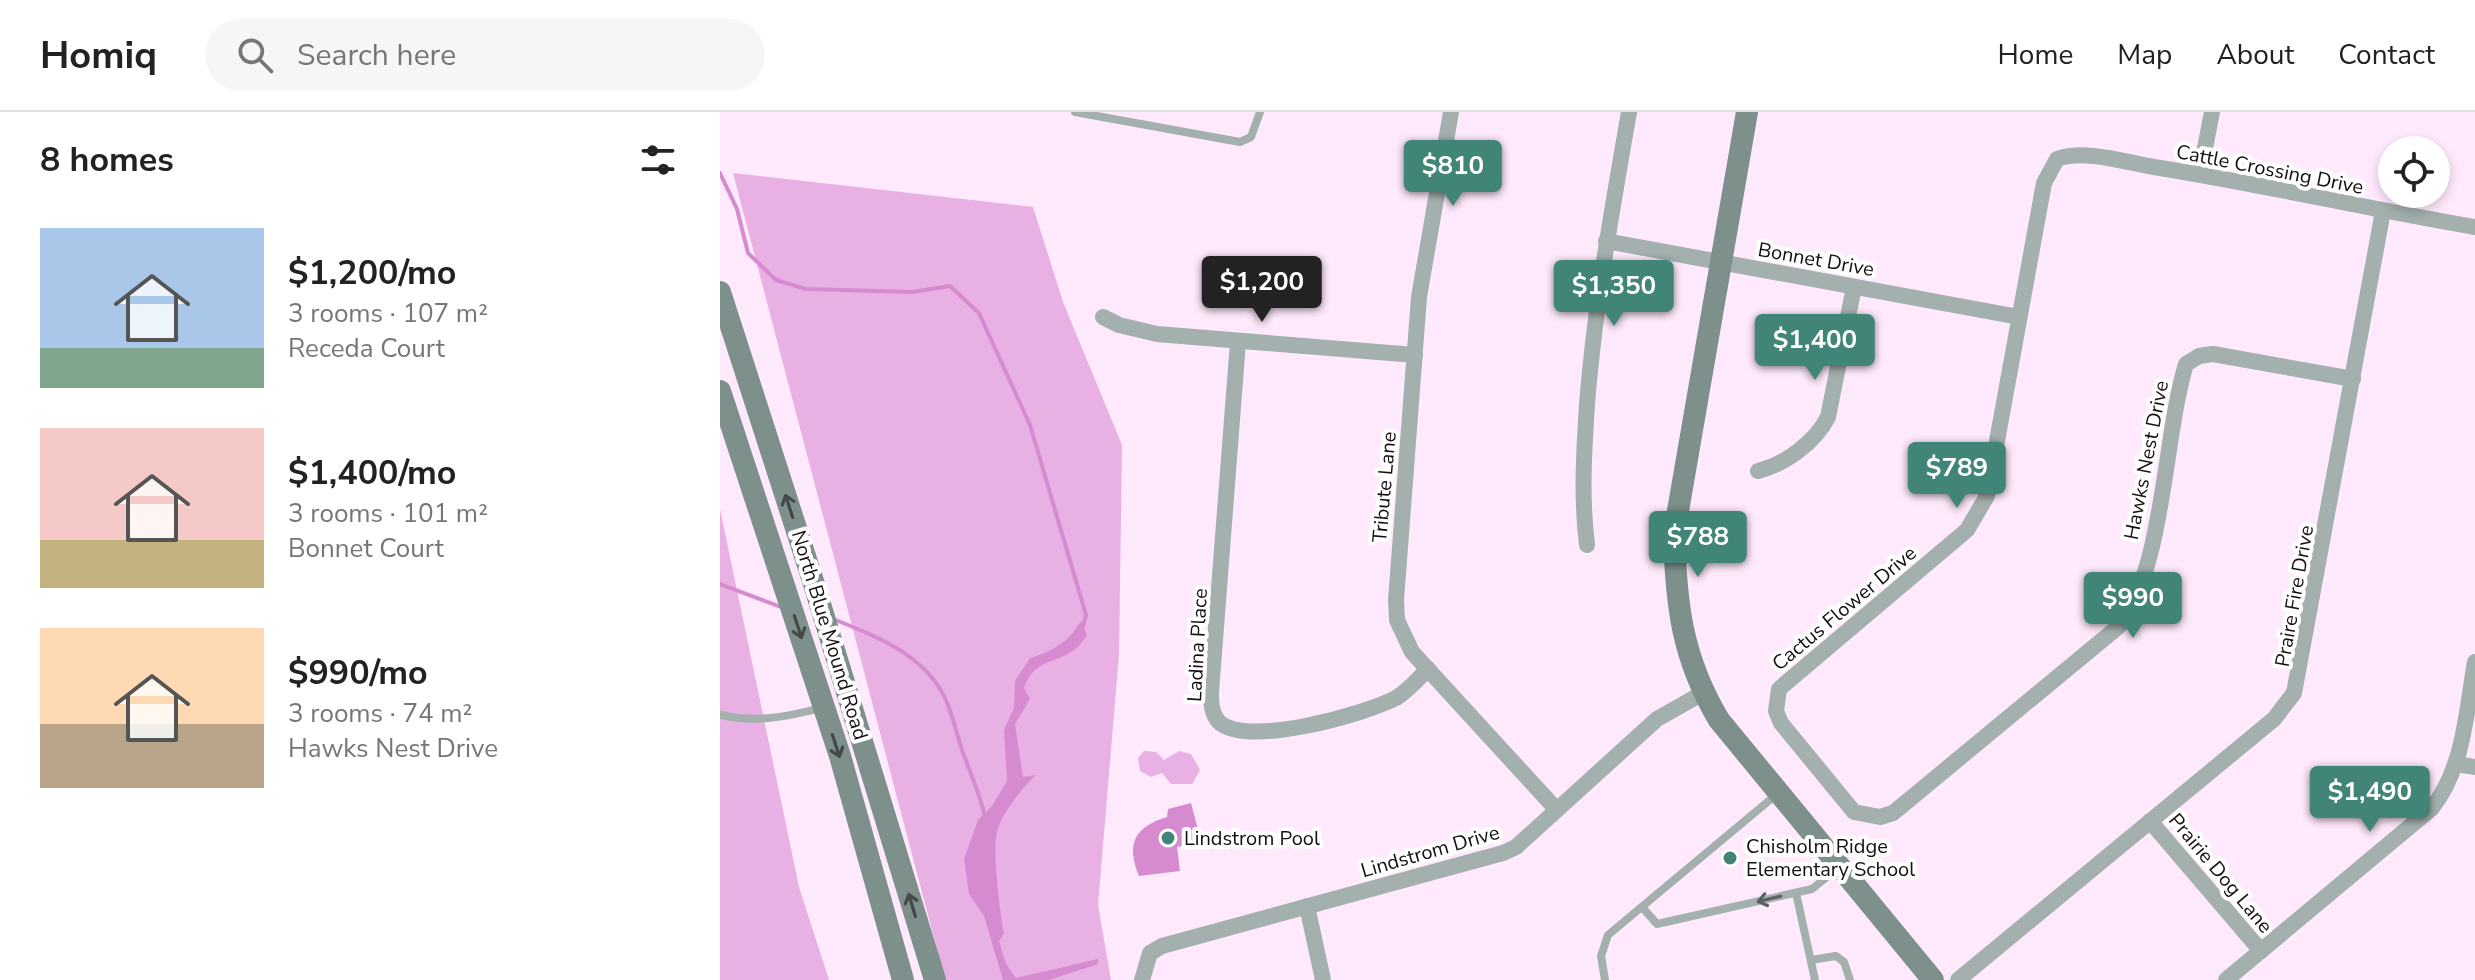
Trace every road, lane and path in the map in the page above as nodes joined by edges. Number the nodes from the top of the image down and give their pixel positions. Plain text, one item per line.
1 (1075, 112) edge
2 (1260, 112) edge
3 (1451, 112) edge
4 (1629, 112) edge
5 (1747, 112) edge
6 (2212, 112) edge
7 (2057, 159) joint
8 (2200, 174) junction
9 (2383, 211) junction
10 (2475, 227) edge
11 (1606, 241) junction
12 (1721, 262) junction
13 (1854, 287) junction
14 (720, 292) edge
15 (1103, 317) dead end
16 (2019, 317) junction
17 (1238, 342) junction
18 (1415, 355) junction
19 (2353, 379) junction
20 (720, 391) edge
21 (1758, 471) dead end
22 (1587, 545) dead end
23 (2475, 662) edge
24 (1428, 669) junction
25 (1703, 693) junction
26 (823, 707) junction
27 (720, 715) edge
28 (2457, 764) junction
29 (2475, 767) edge
30 (1817, 768) joint
31 (1777, 794) junction
32 (1556, 809) junction
33 (2150, 821) junction
34 (1839, 868) junction
35 (1796, 893) junction
36 (1307, 906) junction
37 (1642, 907) junction
38 (2261, 951) junction
39 (1811, 960) junction
40 (903, 980) edge
41 (935, 980) edge
42 (1142, 980) edge
43 (1323, 980) edge
44 (1605, 980) edge
45 (1815, 980) edge
46 (1850, 980) edge
47 (1933, 980) edge
48 (1958, 980) edge
49 (2226, 980) edge

1 - 2 lane
3 - 18 street, Tribute Lane
4 - 11 street
5 - 12 main road
6 - 8 street
7 - 8 street, Cattle Crossing Drive
7 - 16 street, Cactus Flower Drive
8 - 9 street, Cattle Crossing Drive
9 - 10 street, Cattle Crossing Drive
9 - 19 street, Praire Fire Drive
11 - 12 street, Bonnet Drive
11 - 22 street
12 - 13 street, Bonnet Drive
12 - 25 main road
13 - 16 street, Bonnet Drive
13 - 21 street
41 -> 14 main road, North Blue Mound Road
15 - 17 street
16 - 30 street, Cactus Flower Drive
17 - 18 street
17 - 24 street, Ladina Place
18 - 24 street, Tribute Lane
19 - 30 street, Hawks Nest Drive
19 - 33 street, Praire Fire Drive
20 -> 26 main road, North Blue Mound Road
23 - 28 street
24 - 32 street, Tribute Lane
25 - 31 main road
25 - 32 street, Lindstrom Drive
26 - 27 lane
26 -> 40 main road, North Blue Mound Road
28 - 29 street
28 - 38 street
31 - 34 main road
31 - 37 lane
32 - 36 street, Lindstrom Drive
33 - 38 street, Prairie Dog Lane
33 - 48 street, Praire Fire Drive
34 - 35 lane
34 - 47 main road
35 -> 37 lane
35 - 39 lane
36 - 42 street, Lindstrom Drive
36 - 43 street
37 - 44 lane
38 - 49 street
39 - 45 lane
39 - 46 lane

